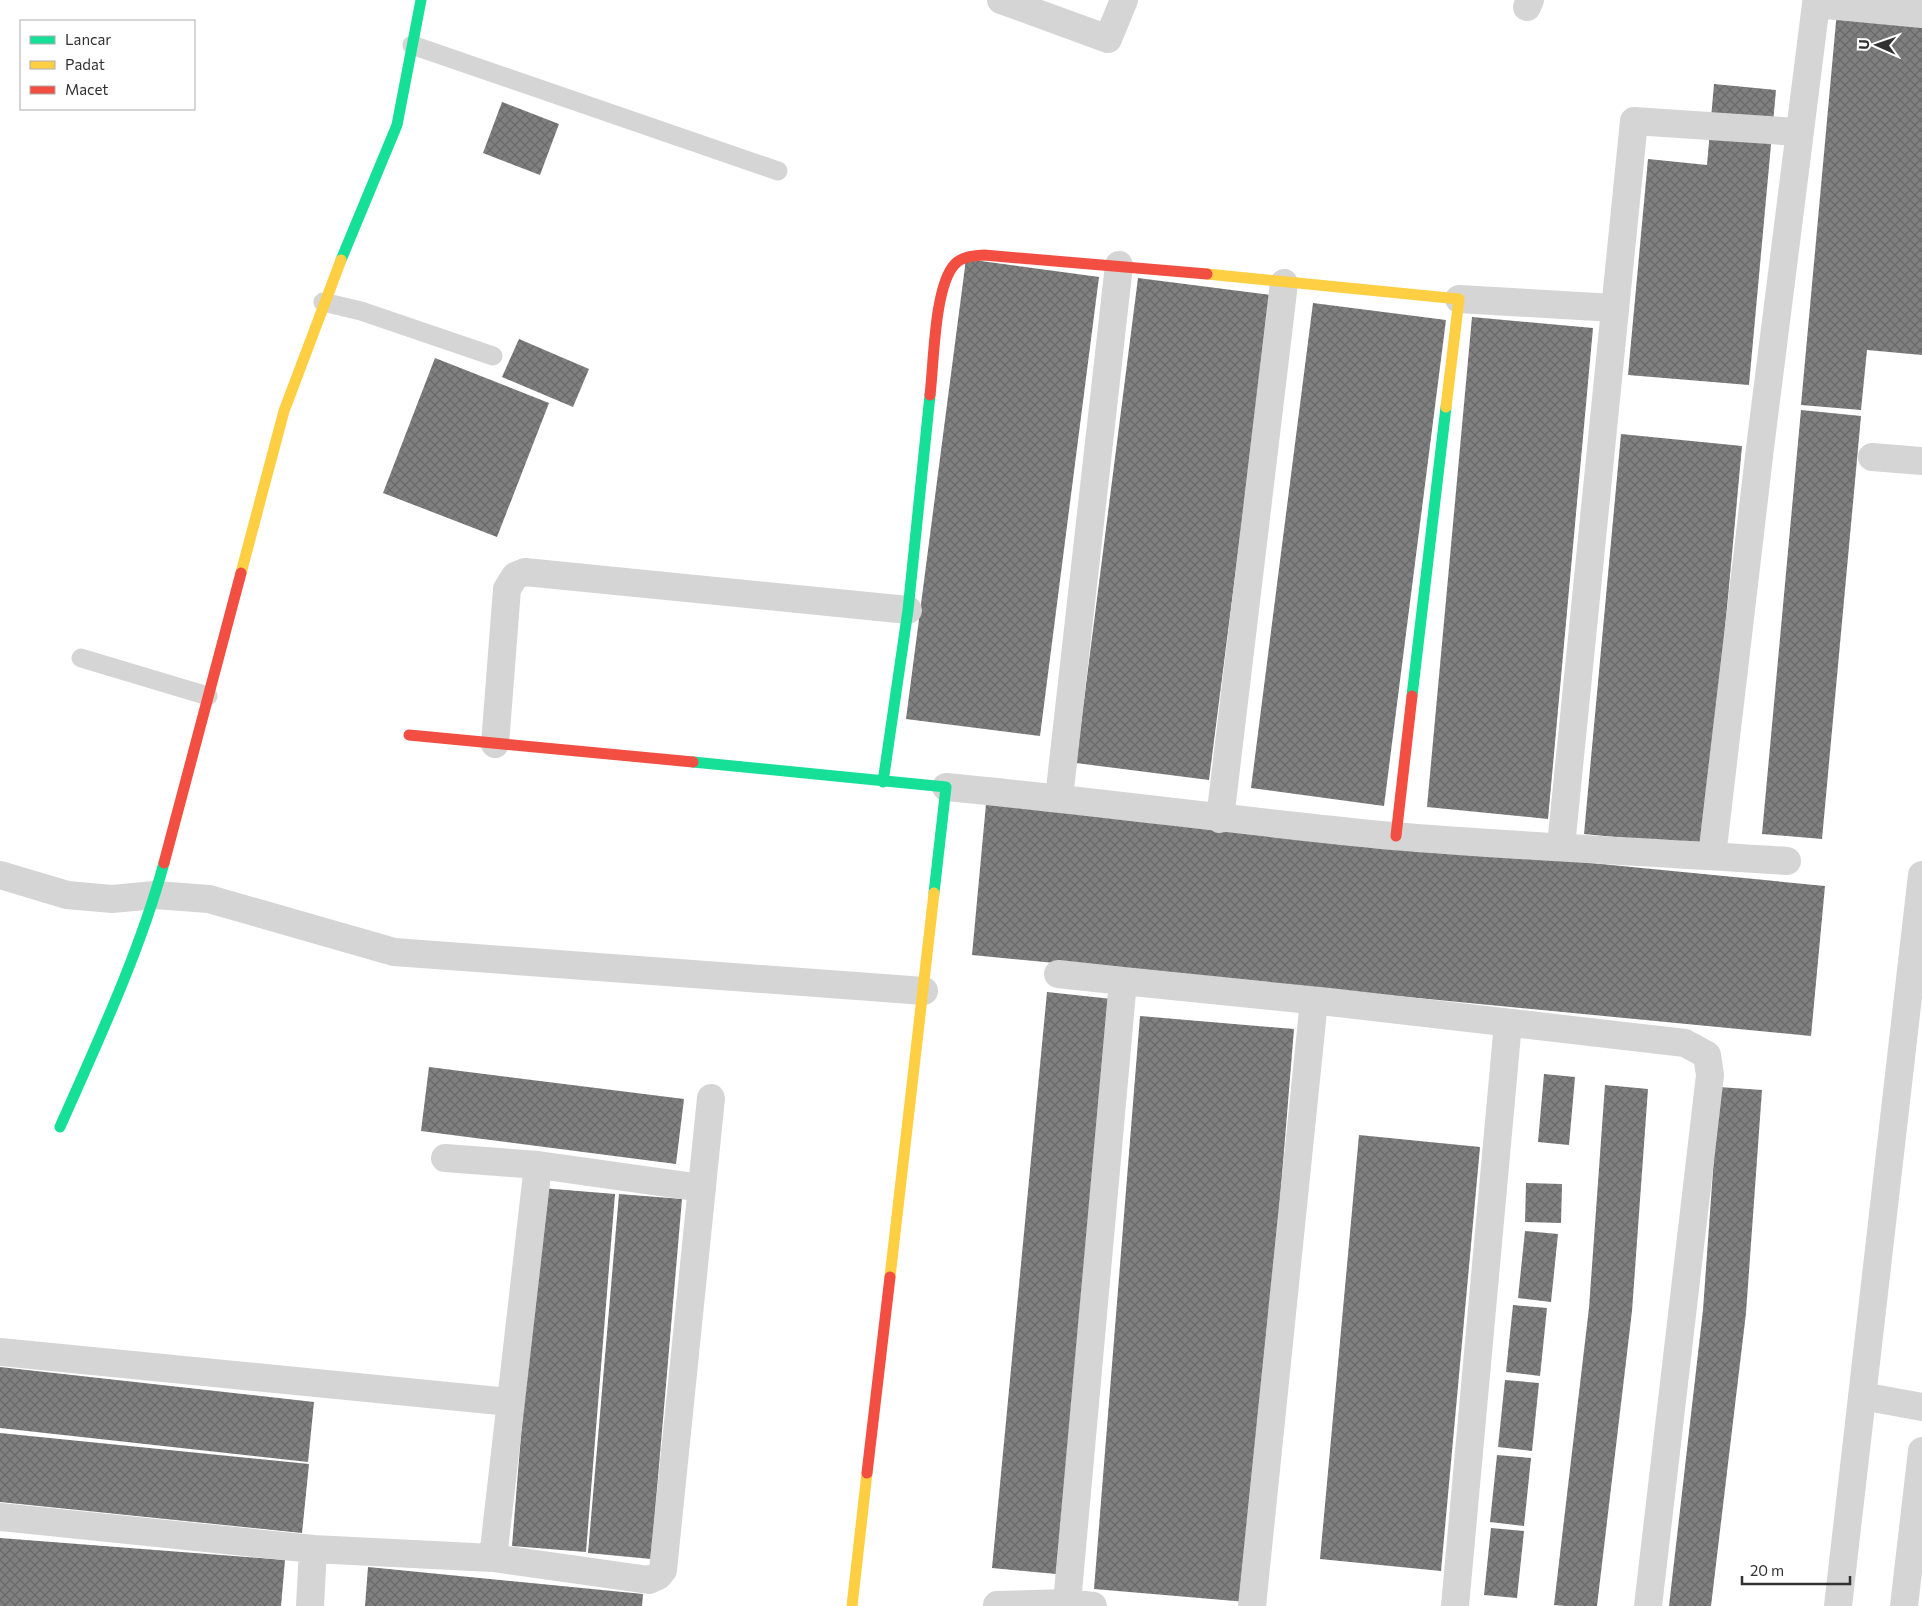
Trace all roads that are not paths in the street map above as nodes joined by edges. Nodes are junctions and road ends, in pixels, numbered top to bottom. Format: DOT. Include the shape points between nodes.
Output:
graph roads {
  1 [pos="421,0"];
  2 [pos="1000,0"];
  3 [pos="1124,0"];
  4 [pos="1922,14"];
  5 [pos="412,45"];
  6 [pos="1798,132"];
  7 [pos="778,171"];
  8 [pos="1119,265"];
  9 [pos="1284,283"];
  10 [pos="1459,299"];
  11 [pos="323,302"];
  12 [pos="1614,308"];
  13 [pos="494,356"];
  14 [pos="1872,457"];
  15 [pos="1922,461"];
  16 [pos="908,610"];
  17 [pos="81,658"];
  18 [pos="208,696"];
  19 [pos="409,734"];
  20 [pos="495,744"];
  21 [pos="883,782"];
  22 [pos="946,787"];
  23 [pos="1059,798"];
  24 [pos="1220,819"];
  25 [pos="1396,836"];
  26 [pos="1560,846"];
  27 [pos="1712,856"];
  28 [pos="1787,861"];
  29 [pos="0,875"];
  30 [pos="1922,875"];
  31 [pos="156,896"];
  32 [pos="1058,974"];
  33 [pos="1123,981"];
  34 [pos="924,991"];
  35 [pos="1314,1000"];
  36 [pos="1508,1023"];
  37 [pos="711,1098"];
  38 [pos="60,1127"];
  39 [pos="445,1158"];
  40 [pos="538,1165"];
  41 [pos="702,1188"];
  42 [pos="0,1352"];
  43 [pos="1868,1398"];
  44 [pos="510,1402"];
  45 [pos="1915,1405"];
  46 [pos="1922,1451"];
  47 [pos="0,1517"];
  48 [pos="313,1549"];
  49 [pos="493,1558"];
  50 [pos="1080,1604"];
  51 [pos="997,1605"];
  52 [pos="310,1606"];
  53 [pos="852,1606"];
  54 [pos="1252,1606"];
  55 [pos="1456,1606"];
  56 [pos="1648,1606"];
  57 [pos="1838,1606"];
  58 [pos="1904,1606"];
  1 -- 5 [label="street"];
  2 -- 3 [label="street" via="1108,39"];
  4 -- 6 [label="street" via="1816,4"];
  5 -- 7 [label="lane"];
  5 -- 11 [label="street" via="397,125"];
  6 -- 12 [label="street" via="1634,121"];
  6 -- 27 [label="street"];
  8 -- 9 [label="street"];
  8 -- 16 [label="street" via="984,255 965,256 953,266 941,291"];
  8 -- 23 [label="street"];
  9 -- 10 [label="street"];
  9 -- 24 [label="street"];
  10 -- 12 [label="street"];
  10 -- 25 [label="street"];
  11 -- 13 [label="lane" via="360,311"];
  11 -- 18 [label="street" via="284,411"];
  12 -- 26 [label="street"];
  14 -- 15 [label="street"];
  16 -- 20 [label="street" via="525,572 515,576 507,589"];
  16 -- 21 [label="street"];
  17 -- 18 [label="lane"];
  18 -- 31 [label="street"];
  19 -- 20 [label="street"];
  20 -- 21 [label="street"];
  21 -- 22 [label="street"];
  22 -- 23 [label="street"];
  22 -- 34 [label="street"];
  23 -- 24 [label="street"];
  24 -- 25 [label="street"];
  25 -- 26 [label="street"];
  26 -- 27 [label="street"];
  27 -- 28 [label="street"];
  29 -- 31 [label="street" via="67,895 112,899"];
  30 -- 43 [label="street"];
  31 -- 34 [label="street" via="208,898 394,952"];
  31 -- 38 [label="street" via="106,1024"];
  32 -- 33 [label="street"];
  33 -- 35 [label="street"];
  33 -- 50 [label="street"];
  34 -- 53 [label="street"];
  35 -- 36 [label="street"];
  35 -- 54 [label="street"];
  36 -- 55 [label="street"];
  36 -- 56 [label="street" via="1685,1043 1707,1055 1710,1075"];
  37 -- 41 [label="street"];
  39 -- 40 [label="street"];
  40 -- 41 [label="street"];
  40 -- 44 [label="street"];
  41 -- 49 [label="street" via="663,1570 649,1580"];
  42 -- 44 [label="street"];
  43 -- 45 [label="street"];
  43 -- 57 [label="street"];
  44 -- 49 [label="street"];
  46 -- 58 [label="street"];
  47 -- 48 [label="street"];
  48 -- 49 [label="street"];
  48 -- 52 [label="street"];
  50 -- 51 [label="street"];
}
